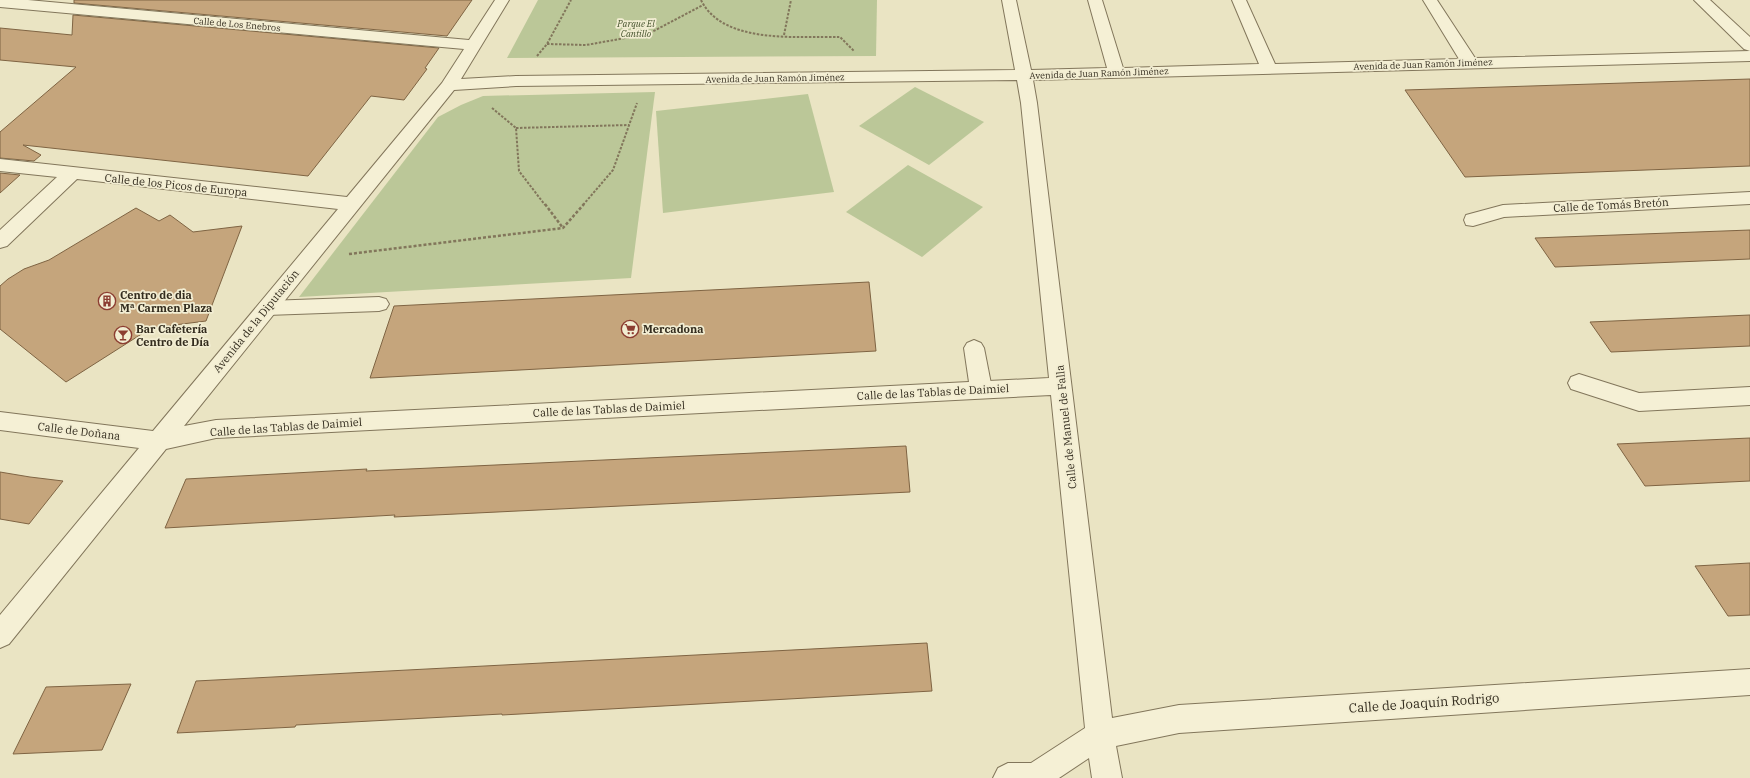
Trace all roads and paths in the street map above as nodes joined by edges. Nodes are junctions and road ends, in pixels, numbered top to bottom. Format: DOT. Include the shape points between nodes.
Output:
graph roads {
  1 [pos="502,0"];
  2 [pos="571,0"];
  3 [pos="701,0"];
  4 [pos="791,0"];
  5 [pos="1009,0"];
  6 [pos="1095,0"];
  7 [pos="1239,0"];
  8 [pos="1430,0"];
  9 [pos="1701,0"];
  10 [pos="0,1"];
  11 [pos="703,5"];
  12 [pos="784,35"];
  13 [pos="547,44"];
  14 [pos="473,45"];
  15 [pos="1750,46"];
  16 [pos="1750,56"];
  17 [pos="1470,63"];
  18 [pos="1269,68"];
  19 [pos="1116,72"];
  20 [pos="1024,75"];
  21 [pos="877,76"];
  22 [pos="645,79"];
  23 [pos="516,81"];
  24 [pos="456,85"];
  25 [pos="629,125"];
  26 [pos="516,128"];
  27 [pos="0,165"];
  28 [pos="73,173"];
  29 [pos="1750,198"];
  30 [pos="352,204"];
  31 [pos="1473,220"];
  32 [pos="563,228"];
  33 [pos="0,241"];
  34 [pos="307,259"];
  35 [pos="379,304"];
  36 [pos="267,308"];
  37 [pos="974,348"];
  38 [pos="1579,383"];
  39 [pos="1062,386"];
  40 [pos="981,389"];
  41 [pos="1750,396"];
  42 [pos="0,420"];
  43 [pos="158,441"];
  44 [pos="0,635"];
  45 [pos="1750,682"];
  46 [pos="1100,735"];
  47 [pos="1008,778"];
  48 [pos="1107,778"];
  1 -- 14 [label="street, Avenida de la Diputación"];
  2 -- 13 [label="path"];
  3 -- 11 [label="path"];
  4 -- 12 [label="path"];
  5 -- 20 [label="street, Calle de Manuel de Falla"];
  6 -- 19 [label="street"];
  7 -- 18 [label="street"];
  8 -- 17 [label="street"];
  9 -- 15 [label="street"];
  10 -- 14 [label="street, Calle de Los Enebros"];
  11 -- 12 [label="path" via="734,29"];
  11 -- 13 [label="path" via="648,34 586,45"];
  12 -- 21 [label="path" via="840,37"];
  13 -- 23 [label="path"];
  14 -- 24 [label="street, Avenida de la Diputación"];
  16 -- 17 [label="street, Avenida de Juan Ramón Jiménez"];
  17 -- 18 [label="street, Avenida de Juan Ramón Jiménez"];
  18 -- 19 [label="street, Avenida de Juan Ramón Jiménez"];
  19 -- 20 [label="street, Avenida de Juan Ramón Jiménez"];
  20 -- 21 [label="street, Avenida de Juan Ramón Jiménez"];
  20 -- 39 [label="street, Calle de Manuel de Falla"];
  21 -- 22 [label="street, Avenida de Juan Ramón Jiménez"];
  22 -- 23 [label="street, Avenida de Juan Ramón Jiménez"];
  22 -- 25 [label="path"];
  23 -- 24 [label="street, Avenida de Juan Ramón Jiménez"];
  24 -- 26 [label="path"];
  24 -- 30 [label="street, Avenida de la Diputación"];
  25 -- 26 [label="path"];
  25 -- 32 [label="path" via="613,170"];
  26 -- 32 [label="path" via="519,171"];
  27 -- 28 [label="street, Calle de los Picos de Europa"];
  28 -- 30 [label="street, Calle de los Picos de Europa"];
  28 -- 33 [label="street"];
  29 -- 31 [label="street, Calle de Tomás Bretón" via="1503,211"];
  30 -- 34 [label="street, Avenida de la Diputación"];
  32 -- 34 [label="path"];
  34 -- 36 [label="street, Avenida de la Diputación"];
  35 -- 36 [label="lane"];
  36 -- 43 [label="street, Avenida de la Diputación"];
  37 -- 40 [label="lane"];
  38 -- 41 [label="street" via="1639,402"];
  39 -- 40 [label="street, Calle de las Tablas de Daimiel"];
  39 -- 46 [label="street, Calle de Manuel de Falla"];
  40 -- 43 [label="street, Calle de las Tablas de Daimiel" via="216,429"];
  42 -- 43 [label="street, Calle de Doñana"];
  43 -- 44 [label="street, Avenida de la Diputación"];
  45 -- 46 [label="street, Calle de Joaquín Rodrigo" via="1179,719"];
  46 -- 47 [label="street" via="1035,776"];
  46 -- 48 [label="street, Calle de Manuel de Falla"];
}
